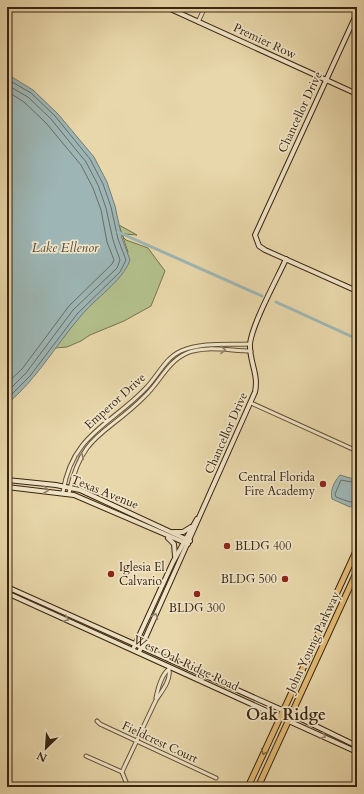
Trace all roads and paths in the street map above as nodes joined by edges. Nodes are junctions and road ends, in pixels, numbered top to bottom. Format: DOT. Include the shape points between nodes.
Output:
graph roads {
  1 [pos="166,7"];
  2 [pos="205,7"];
  3 [pos="357,13"];
  4 [pos="198,22"];
  5 [pos="326,80"];
  6 [pos="357,94"];
  7 [pos="286,259"];
  8 [pos="357,291"];
  9 [pos="250,344"];
  10 [pos="251,351"];
  11 [pos="251,403"];
  12 [pos="357,451"];
  13 [pos="7,480"];
  14 [pos="23,481"];
  15 [pos="7,486"];
  16 [pos="64,486"];
  17 [pos="23,488"];
  18 [pos="70,488"];
  19 [pos="63,492"];
  20 [pos="69,493"];
  21 [pos="87,493"];
  22 [pos="84,499"];
  23 [pos="206,502"];
  24 [pos="193,526"];
  25 [pos="169,531"];
  26 [pos="164,535"];
  27 [pos="187,542"];
  28 [pos="357,549"];
  29 [pos="173,562"];
  30 [pos="357,570"];
  31 [pos="7,587"];
  32 [pos="7,592"];
  33 [pos="37,600"];
  34 [pos="25,601"];
  35 [pos="312,646"];
  36 [pos="134,647"];
  37 [pos="140,650"];
  38 [pos="310,653"];
  39 [pos="170,668"];
  40 [pos="210,678"];
  41 [pos="283,711"];
  42 [pos="291,714"];
  43 [pos="280,717"];
  44 [pos="288,720"];
  45 [pos="97,721"];
  46 [pos="137,741"];
  47 [pos="357,746"];
  48 [pos="357,752"];
  49 [pos="86,756"];
  50 [pos="122,772"];
  51 [pos="216,778"];
  52 [pos="128,787"];
  53 [pos="248,787"];
  54 [pos="258,787"];
  1 -- 4 [label="street, Premier Row"];
  2 -- 4 [label="street"];
  3 -- 5 [label="street, Chancellor Drive"];
  4 -- 5 [label="street, Premier Row"];
  5 -- 6 [label="street, Premier Row"];
  5 -- 7 [label="street, Chancellor Drive" via="255,235 256,241 265,250"];
  7 -- 8 [label="street"];
  7 -- 9 [label="street, Chancellor Drive"];
  9 -- 10 [label="street, Chancellor Drive"];
  9 -- 16 [label="street, Emperor Drive" via="197,346 173,356 145,389 83,443"];
  10 -- 11 [label="street, Chancellor Drive" via="257,376 256,392"];
  18 -- 10 [label="street, Emperor Drive, one-way" via="79,460 90,442 144,397 173,361 188,352 198,350"];
  11 -- 12 [label="street"];
  11 -- 23 [label="street, Chancellor Drive"];
  13 -- 14 [label="street, Texas Avenue"];
  14 -- 16 [label="street, Texas Avenue"];
  14 -- 17 [label="street"];
  15 -- 17 [label="street, Texas Avenue"];
  16 -- 18 [label="street, Texas Avenue"];
  16 -- 19 [label="street, Emperor Drive"];
  17 -- 19 [label="street, Texas Avenue, one-way"];
  18 -- 20 [label="street, Emperor Drive"];
  18 -- 21 [label="street, Texas Avenue"];
  19 -- 20 [label="street, Texas Avenue"];
  20 -- 22 [label="street, Texas Avenue"];
  21 -- 22 [label="street"];
  21 -- 25 [label="street, Texas Avenue"];
  22 -- 26 [label="street, Texas Avenue"];
  23 -- 24 [label="street, Chancellor Drive"];
  23 -- 27 [label="street, Chancellor Drive"];
  24 -- 25 [label="street" via="183,532"];
  24 -- 27 [label="street, Chancellor Drive"];
  25 -- 27 [label="street, Texas Avenue"];
  26 -- 27 [label="street, Texas Avenue"];
  26 -- 29 [label="street" via="174,544 176,553"];
  27 -- 29 [label="street, Chancellor Drive"];
  37 -- 27 [label="street, Chancellor Drive, one-way"];
  28 -- 35 [label="highway, John Young Parkway"];
  29 -- 36 [label="street, Chancellor Drive"];
  30 -- 42 [label="highway, John Young Parkway"];
  31 -- 33 [label="street, West Oak Ridge Road"];
  32 -- 34 [label="street, West Oak Ridge Road"];
  33 -- 34 [label="street"];
  33 -- 36 [label="street, West Oak Ridge Road"];
  34 -- 36 [label="street, West Oak Ridge Road, one-way"];
  36 -- 37 [label="street, West Oak Ridge Road"];
  37 -- 39 [label="street, West Oak Ridge Road"];
  37 -- 40 [label="street, West Oak Ridge Road"];
  38 -- 41 [label="highway, John Young Parkway"];
  39 -- 40 [label="street" via="180,668 202,679"];
  39 -- 43 [label="street, West Oak Ridge Road"];
  39 -- 46 [label="street" via="165,672 156,700"];
  40 -- 41 [label="street, West Oak Ridge Road"];
  41 -- 42 [label="street, West Oak Ridge Road"];
  41 -- 43 [label="highway, John Young Parkway"];
  42 -- 44 [label="highway, John Young Parkway"];
  42 -- 47 [label="street, West Oak Ridge Road"];
  43 -- 44 [label="street, West Oak Ridge Road"];
  43 -- 53 [label="highway, John Young Parkway, one-way"];
  44 -- 48 [label="street, West Oak Ridge Road, one-way"];
  44 -- 54 [label="highway, John Young Parkway"];
  45 -- 46 [label="street, Fieldcrest Court"];
  46 -- 50 [label="street"];
  46 -- 51 [label="street, Fieldcrest Court"];
  49 -- 50 [label="street"];
  50 -- 52 [label="street"];
}
